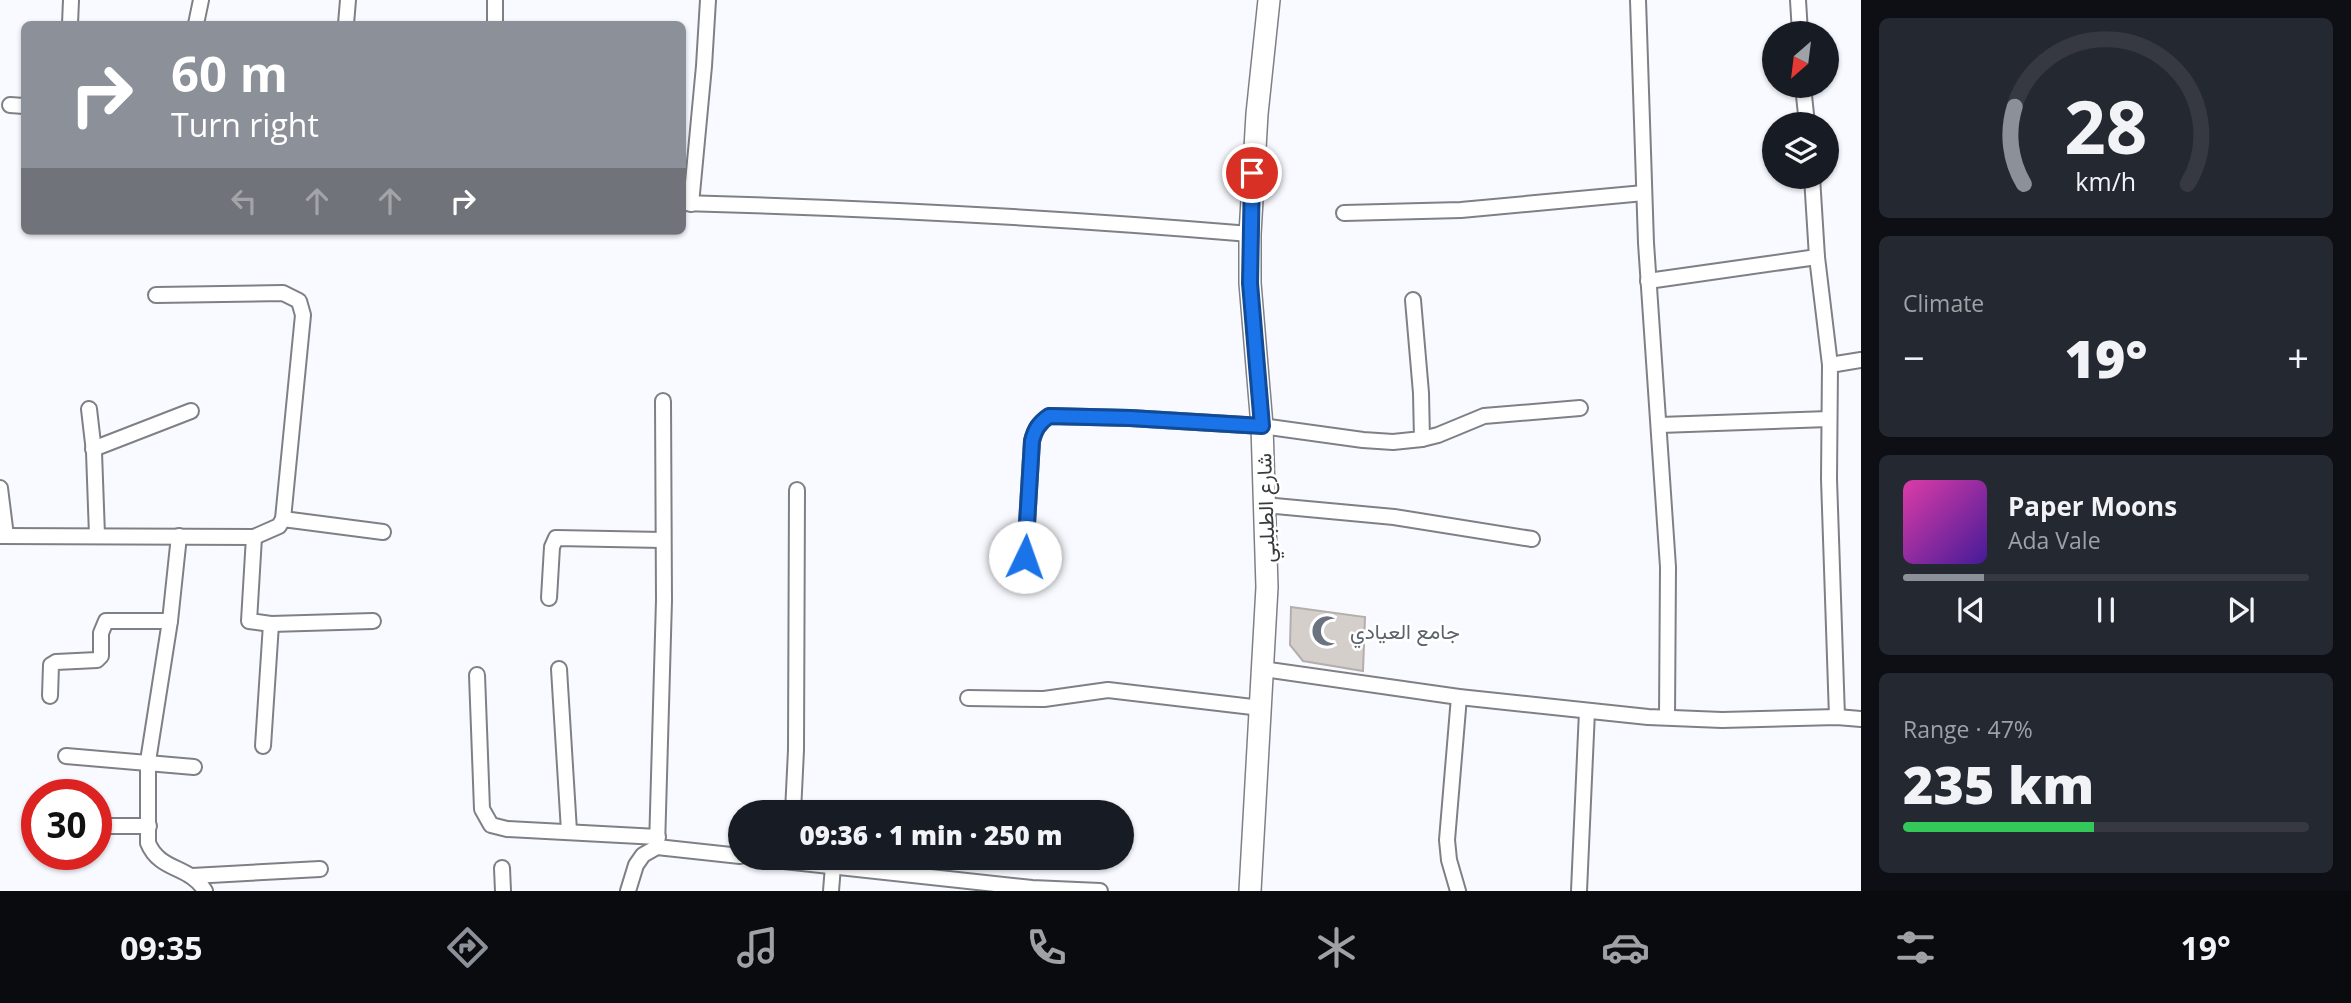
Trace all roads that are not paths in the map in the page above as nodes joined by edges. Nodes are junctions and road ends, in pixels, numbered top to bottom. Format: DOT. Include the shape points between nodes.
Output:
graph roads {
  1 [pos="71,0"];
  2 [pos="201,0"];
  3 [pos="348,0"];
  4 [pos="495,0"];
  5 [pos="708,0"];
  6 [pos="1269,0"];
  7 [pos="1638,0"];
  8 [pos="1798,0"];
  9 [pos="70,21"];
  10 [pos="197,21"];
  11 [pos="346,21"];
  12 [pos="495,21"];
  13 [pos="1799,21"];
  14 [pos="1813,189"];
  15 [pos="1644,193"];
  16 [pos="687,204"];
  17 [pos="1344,213"];
  18 [pos="1250,233"];
  19 [pos="1816,257"];
  20 [pos="1648,281"];
  21 [pos="156,295"];
  22 [pos="1413,300"];
  23 [pos="1861,360"];
  24 [pos="1830,365"];
  25 [pos="663,401"];
  26 [pos="1580,408"];
  27 [pos="89,409"];
  28 [pos="191,411"];
  29 [pos="1829,419"];
  30 [pos="1660,425"];
  31 [pos="1262,426"];
  32 [pos="1422,439"];
  33 [pos="93,449"];
  34 [pos="0,488"];
  35 [pos="797,490"];
  36 [pos="1265,505"];
  37 [pos="283,519"];
  38 [pos="383,532"];
  39 [pos="97,535"];
  40 [pos="3,536"];
  41 [pos="179,536"];
  42 [pos="254,537"];
  43 [pos="1532,539"];
  44 [pos="663,540"];
  45 [pos="1025,557"];
  46 [pos="549,598"];
  47 [pos="170,621"];
  48 [pos="373,621"];
  49 [pos="271,624"];
  50 [pos="559,669"];
  51 [pos="1263,669"];
  52 [pos="477,675"];
  53 [pos="50,696"];
  54 [pos="1459,697"];
  55 [pos="968,698"];
  56 [pos="1261,708"];
  57 [pos="1587,711"];
  58 [pos="1667,717"];
  59 [pos="1837,717"];
  60 [pos="1861,719"];
  61 [pos="263,746"];
  62 [pos="66,756"];
  63 [pos="148,761"];
  64 [pos="194,767"];
  65 [pos="794,800"];
  66 [pos="112,826"];
  67 [pos="149,826"];
  68 [pos="569,831"];
  69 [pos="658,842"];
  70 [pos="728,854"];
  71 [pos="502,868"];
  72 [pos="320,869"];
  73 [pos="833,870"];
  74 [pos="868,870"];
  75 [pos="192,876"];
  76 [pos="1032,889"];
  77 [pos="205,891"];
  78 [pos="503,891"];
  79 [pos="628,891"];
  80 [pos="831,891"];
  81 [pos="1100,891"];
  82 [pos="1250,891"];
  83 [pos="1458,891"];
  84 [pos="1579,891"];
  1 -- 9 [label="street"];
  2 -- 10 [label="street"];
  3 -- 11 [label="street"];
  4 -- 12 [label="street"];
  5 -- 16 [label="street"];
  6 -- 18 [label="street, شارع الطبلبي"];
  7 -- 15 [label="street"];
  8 -- 13 [label="street"];
  14 -- 19 [label="street"];
  15 -- 17 [label="street" via="1461,210"];
  15 -- 20 [label="street"];
  16 -- 18 [label="street"];
  18 -- 31 [label="street, شارع الطبلبي"];
  19 -- 20 [label="street"];
  19 -- 24 [label="street"];
  20 -- 30 [label="street"];
  21 -- 37 [label="street" via="283,293 299,300 303,315"];
  22 -- 32 [label="street"];
  23 -- 24 [label="street"];
  24 -- 29 [label="street"];
  25 -- 44 [label="street"];
  26 -- 32 [label="street" via="1484,416"];
  27 -- 33 [label="street"];
  28 -- 33 [label="street"];
  29 -- 30 [label="street"];
  29 -- 59 [label="street"];
  30 -- 58 [label="street" via="1668,567"];
  31 -- 32 [label="street" via="1363,440"];
  31 -- 36 [label="street, شارع الطبلبي"];
  31 -- 45 [label="street" via="1049,416 1040,422 1032,441"];
  33 -- 39 [label="street"];
  34 -- 40 [label="street"];
  35 -- 65 [label="street"];
  36 -- 43 [label="street" via="1394,517"];
  36 -- 51 [label="street, شارع الطبلبي"];
  37 -- 38 [label="street"];
  37 -- 42 [label="street" via="279,526"];
  39 -- 40 [label="street"];
  39 -- 41 [label="street"];
  41 -- 42 [label="street"];
  41 -- 47 [label="street"];
  42 -- 49 [label="street" via="247,619"];
  44 -- 46 [label="street" via="556,538"];
  44 -- 69 [label="street"];
  47 -- 53 [label="street" via="106,621 97,660 51,665"];
  47 -- 63 [label="street"];
  48 -- 49 [label="street"];
  49 -- 61 [label="street"];
  50 -- 68 [label="street"];
  51 -- 54 [label="street"];
  51 -- 56 [label="street, شارع الطبلبي"];
  52 -- 68 [label="street" via="482,809 487,820 507,829"];
  54 -- 57 [label="street"];
  54 -- 83 [label="street" via="1447,840"];
  55 -- 56 [label="street" via="1044,699 1108,690"];
  56 -- 82 [label="street, شارع الطبلبي"];
  57 -- 58 [label="street"];
  57 -- 84 [label="street"];
  58 -- 59 [label="street"];
  59 -- 60 [label="street"];
  62 -- 63 [label="street"];
  63 -- 64 [label="street"];
  63 -- 67 [label="street"];
  66 -- 67 [label="street"];
  67 -- 75 [label="street" via="153,855"];
  68 -- 69 [label="street"];
  69 -- 70 [label="street"];
  69 -- 79 [label="street" via="636,864"];
  71 -- 78 [label="street"];
  72 -- 75 [label="street"];
  73 -- 80 [label="street"];
  74 -- 76 [label="street"];
  75 -- 77 [label="street"];
  76 -- 81 [label="street"];
}
